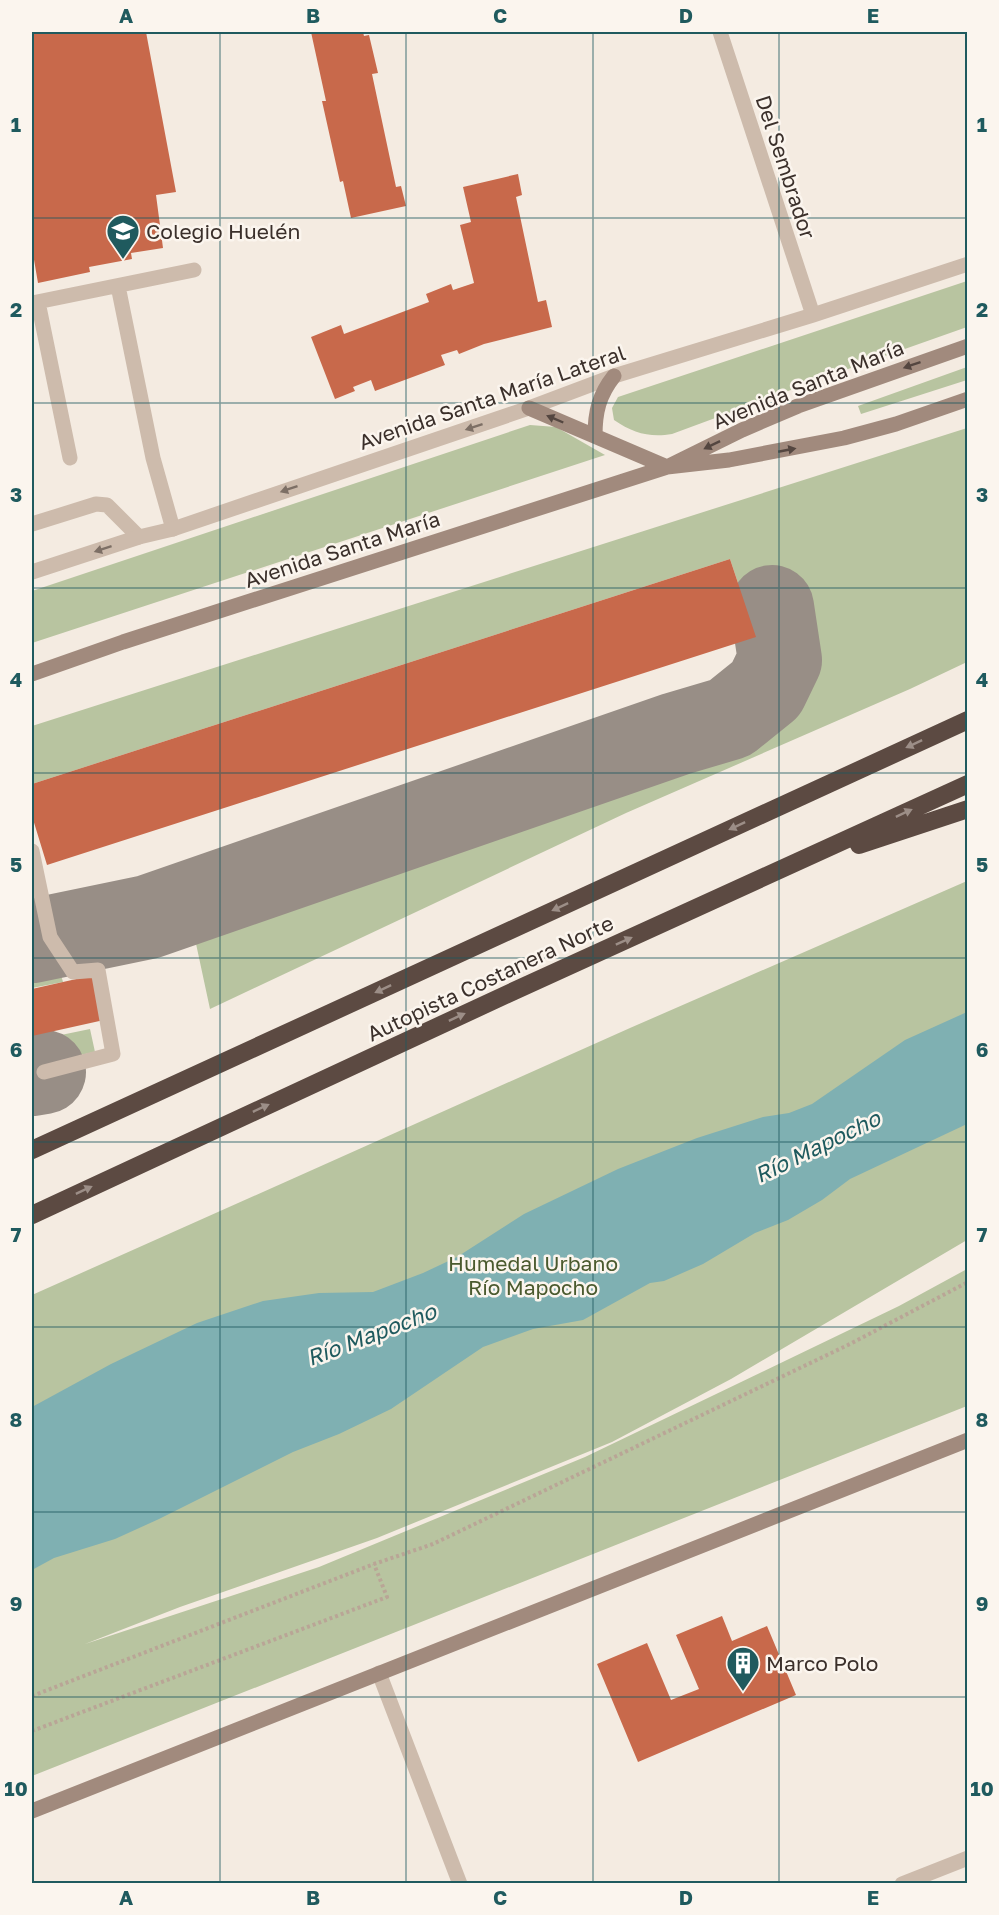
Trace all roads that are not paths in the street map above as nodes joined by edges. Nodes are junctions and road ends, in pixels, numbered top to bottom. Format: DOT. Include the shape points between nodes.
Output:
graph roads {
  1 [pos="720,32"];
  2 [pos="968,264"];
  3 [pos="194,270"];
  4 [pos="118,286"];
  5 [pos="35,303"];
  6 [pos="813,315"];
  7 [pos="968,346"];
  8 [pos="614,376"];
  9 [pos="968,399"];
  10 [pos="529,408"];
  11 [pos="595,436"];
  12 [pos="70,458"];
  13 [pos="667,466"];
  14 [pos="32,524"];
  15 [pos="174,529"];
  16 [pos="139,537"];
  17 [pos="32,572"];
  18 [pos="32,674"];
  19 [pos="968,720"];
  20 [pos="968,784"];
  21 [pos="968,809"];
  22 [pos="32,851"];
  23 [pos="774,873"];
  24 [pos="44,1072"];
  25 [pos="32,1150"];
  26 [pos="32,1215"];
  27 [pos="968,1440"];
  28 [pos="379,1673"];
  29 [pos="32,1811"];
  30 [pos="968,1858"];
  31 [pos="460,1884"];
  32 [pos="902,1884"];
  1 -- 6 [label="street, Del Sembrador"];
  2 -- 6 [label="street, Avenida Santa María Lateral"];
  3 -- 4 [label="street"];
  4 -- 5 [label="street"];
  4 -- 15 [label="street" via="153,458"];
  5 -- 12 [label="street"];
  6 -- 8 [label="street, Avenida Santa María Lateral"];
  7 -- 13 [label="main road, Avenida Santa María, one-way" via="798,406"];
  8 -- 10 [label="street, Avenida Santa María Lateral"];
  8 -- 11 [label="main road" via="598,401"];
  13 -- 9 [label="main road, Avenida Santa María, one-way" via="729,460 844,438"];
  11 -- 10 [label="main road, one-way"];
  10 -- 15 [label="street, Avenida Santa María Lateral, one-way"];
  11 -- 13 [label="main road"];
  13 -- 18 [label="main road, Avenida Santa María"];
  14 -- 16 [label="street" via="96,504 107,505"];
  15 -- 16 [label="street, Avenida Santa María Lateral"];
  16 -- 17 [label="street, Avenida Santa María Lateral, one-way"];
  19 -- 25 [label="highway, Autopista Costanera Norte, one-way"];
  23 -- 20 [label="highway, Autopista Costanera Norte, one-way"];
  21 -- 23 [label="highway"];
  22 -- 24 [label="street" via="50,937 73,972 98,970 113,1054"];
  26 -- 23 [label="highway, Autopista Costanera Norte, one-way"];
  27 -- 28 [label="main road"];
  28 -- 29 [label="main road"];
  28 -- 31 [label="street"];
  30 -- 32 [label="street"];
}
